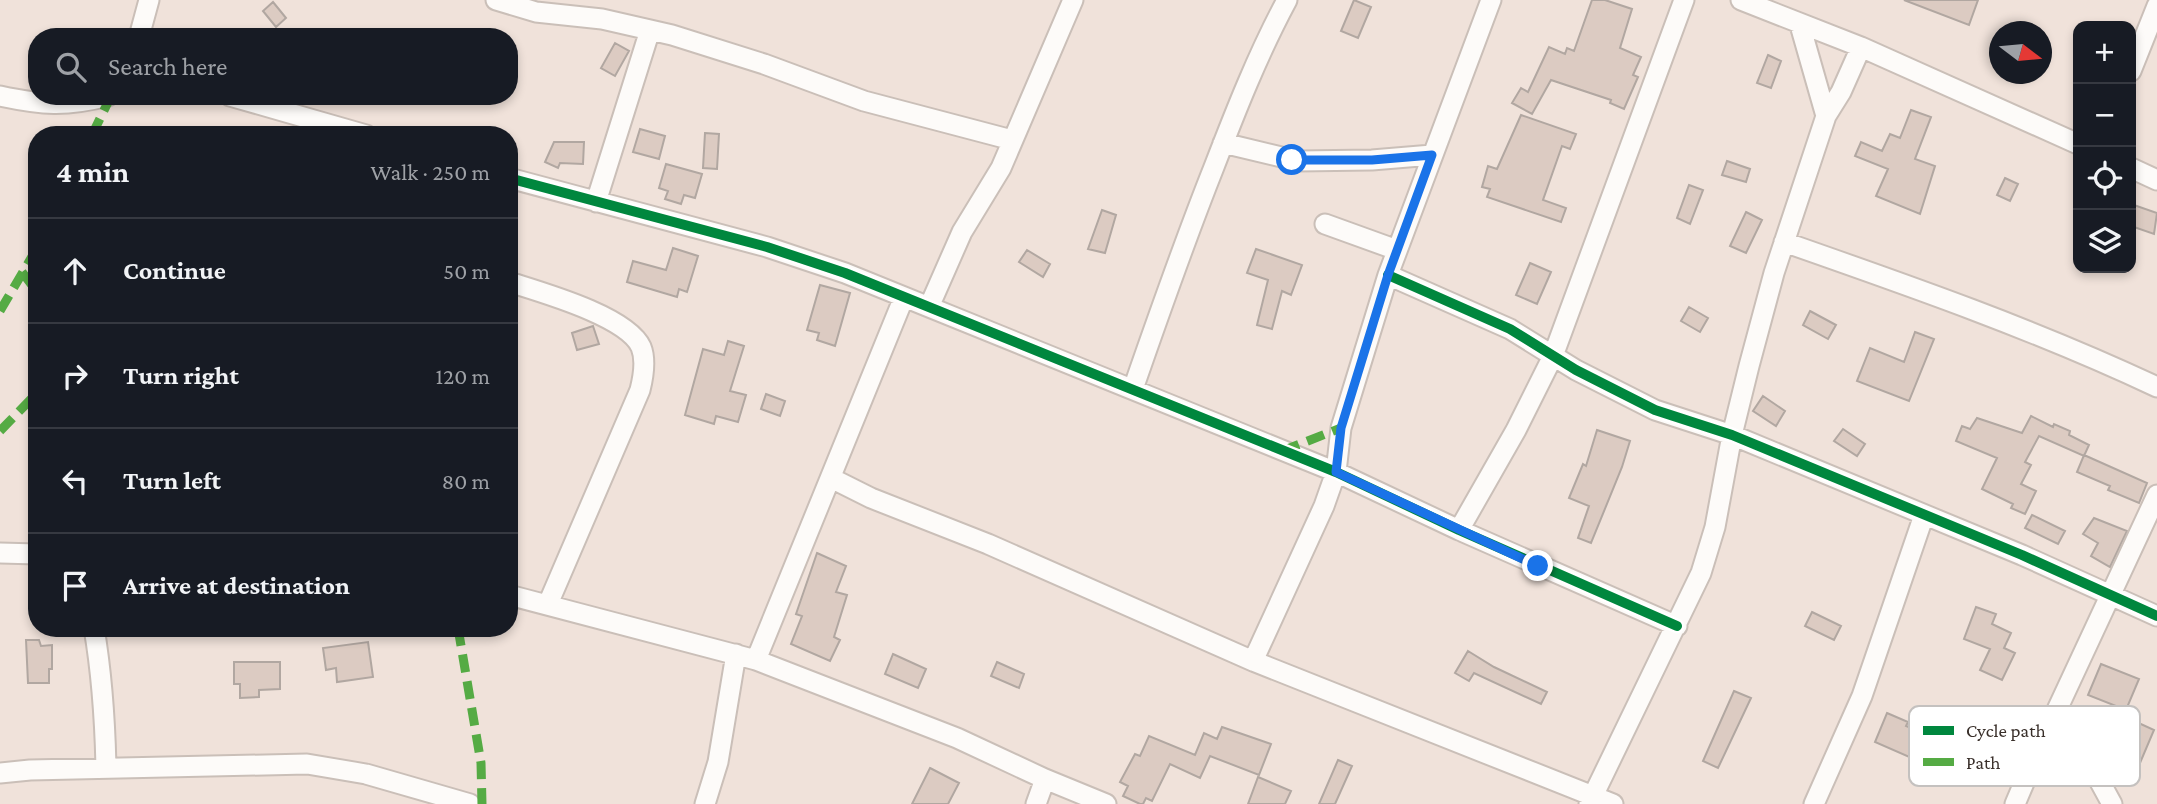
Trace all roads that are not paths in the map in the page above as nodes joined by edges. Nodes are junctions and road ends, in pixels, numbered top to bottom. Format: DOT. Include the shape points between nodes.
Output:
graph roads {
  1 [pos="149,0"];
  2 [pos="496,0"];
  3 [pos="1073,0"];
  4 [pos="1287,0"];
  5 [pos="1491,0"];
  6 [pos="1684,0"];
  7 [pos="1741,0"];
  8 [pos="2157,6"];
  9 [pos="1800,25"];
  10 [pos="141,28"];
  11 [pos="650,30"];
  12 [pos="1861,47"];
  13 [pos="2136,58"];
  14 [pos="0,96"];
  15 [pos="28,100"];
  16 [pos="254,105"];
  17 [pos="1826,116"];
  18 [pos="310,126"];
  19 [pos="1012,140"];
  20 [pos="2073,142"];
  21 [pos="1223,143"];
  22 [pos="1432,155"];
  23 [pos="2136,170"];
  24 [pos="518,180"];
  25 [pos="2157,180"];
  26 [pos="596,201"];
  27 [pos="1325,225"];
  28 [pos="1784,242"];
  29 [pos="1397,250"];
  30 [pos="1388,275"];
  31 [pos="518,285"];
  32 [pos="904,297"];
  33 [pos="929,307"];
  34 [pos="1553,356"];
  35 [pos="2157,387"];
  36 [pos="1133,388"];
  37 [pos="1732,435"];
  38 [pos="1336,472"];
  39 [pos="831,478"];
  40 [pos="2157,495"];
  41 [pos="1924,515"];
  42 [pos="1460,530"];
  43 [pos="0,553"];
  44 [pos="28,554"];
  45 [pos="2110,594"];
  46 [pos="518,597"];
  47 [pos="548,604"];
  48 [pos="2157,616"];
  49 [pos="1677,625"];
  50 [pos="95,637"];
  51 [pos="737,654"];
  52 [pos="756,660"];
  53 [pos="1253,661"];
  54 [pos="2059,706"];
  55 [pos="106,768"];
  56 [pos="0,773"];
  57 [pos="1045,779"];
  58 [pos="2023,786"];
  59 [pos="2102,786"];
  60 [pos="434,799"];
  61 [pos="1591,800"];
  62 [pos="470,804"];
  63 [pos="705,804"];
  64 [pos="1036,804"];
  65 [pos="1106,804"];
  66 [pos="1613,804"];
  67 [pos="1814,804"];
  68 [pos="2015,804"];
  69 [pos="2112,804"];
  1 -- 10 [label="street"];
  2 -- 11 [label="street" via="536,12"];
  3 -- 19 [label="street"];
  4 -- 21 [label="street" via="1263,45"];
  5 -- 22 [label="street"];
  6 -- 34 [label="street"];
  7 -- 9 [label="street"];
  8 -- 13 [label="street"];
  9 -- 12 [label="street"];
  9 -- 17 [label="street"];
  11 -- 19 [label="street" via="764,64 864,101"];
  11 -- 26 [label="street"];
  12 -- 17 [label="street"];
  12 -- 20 [label="street"];
  14 -- 15 [label="street"];
  16 -- 18 [label="street"];
  17 -- 28 [label="street"];
  19 -- 33 [label="street" via="962,232"];
  21 -- 22 [label="street" via="1298,161"];
  21 -- 36 [label="street"];
  22 -- 29 [label="street"];
  23 -- 25 [label="street"];
  24 -- 26 [label="street"];
  26 -- 32 [label="street" via="808,260"];
  27 -- 29 [label="street"];
  28 -- 35 [label="street" via="1972,308"];
  28 -- 37 [label="street"];
  29 -- 30 [label="street"];
  30 -- 34 [label="street" via="1510,329"];
  30 -- 38 [label="street" via="1341,428"];
  31 -- 47 [label="street" via="572,301 602,316 635,338 642,349 640,390"];
  32 -- 33 [label="street"];
  32 -- 39 [label="street"];
  33 -- 36 [label="street"];
  34 -- 37 [label="street" via="1655,410"];
  34 -- 42 [label="street"];
  36 -- 38 [label="street"];
  37 -- 41 [label="street"];
  37 -- 49 [label="street" via="1715,527 1701,573"];
  38 -- 42 [label="street"];
  38 -- 53 [label="street"];
  39 -- 52 [label="street"];
  39 -- 53 [label="street"];
  40 -- 45 [label="street"];
  41 -- 45 [label="street"];
  41 -- 67 [label="street" via="1862,696"];
  42 -- 49 [label="street"];
  43 -- 44 [label="street"];
  45 -- 48 [label="street"];
  45 -- 54 [label="street"];
  46 -- 47 [label="street"];
  47 -- 51 [label="street"];
  49 -- 61 [label="street"];
  50 -- 55 [label="street"];
  51 -- 52 [label="street"];
  51 -- 63 [label="street" via="718,762"];
  52 -- 57 [label="street" via="957,738"];
  53 -- 61 [label="street"];
  55 -- 56 [label="street"];
  55 -- 60 [label="street" via="307,764 366,774"];
  57 -- 64 [label="street"];
  57 -- 65 [label="street"];
  58 -- 68 [label="street"];
  59 -- 69 [label="street"];
  60 -- 62 [label="street"];
  61 -- 66 [label="street"];
}
